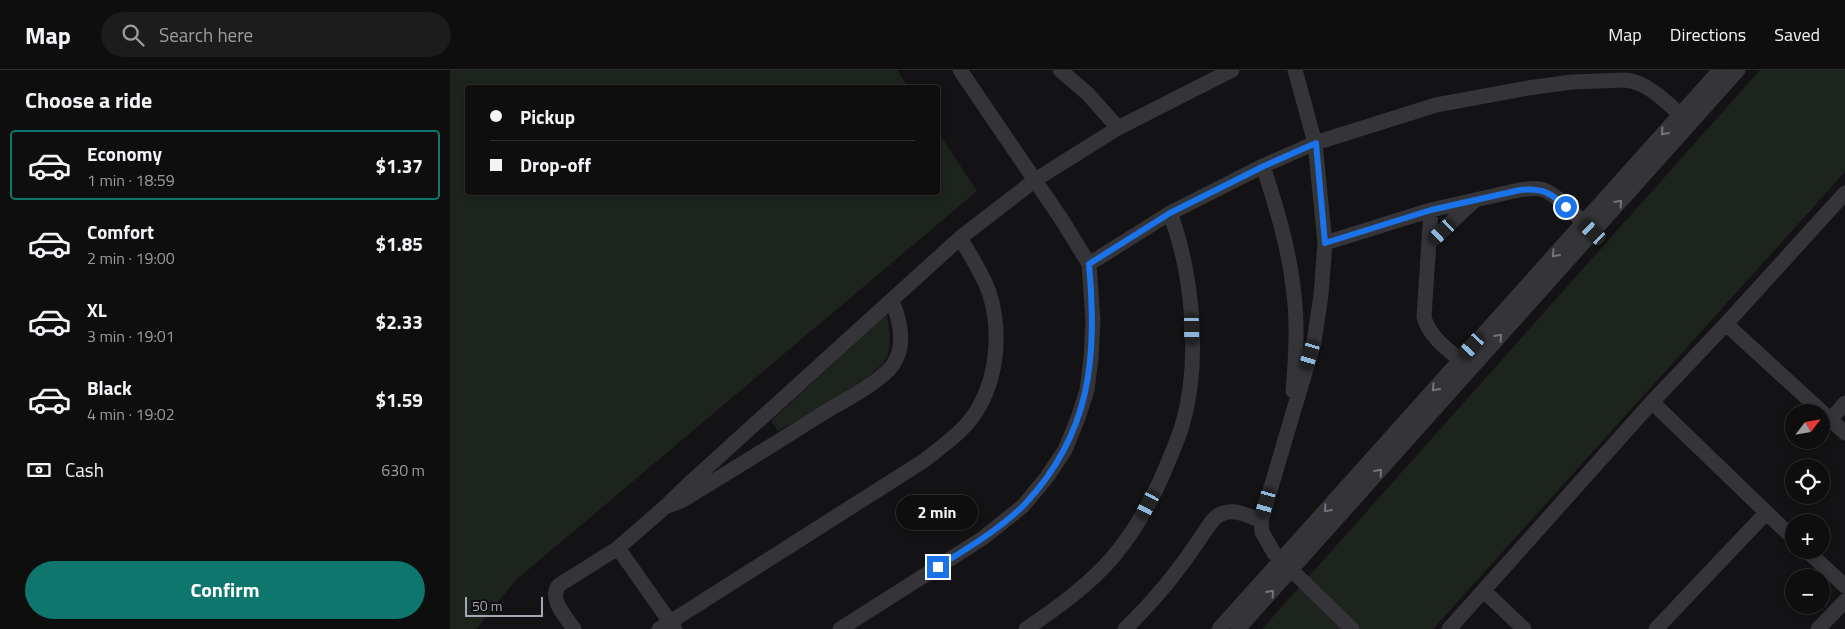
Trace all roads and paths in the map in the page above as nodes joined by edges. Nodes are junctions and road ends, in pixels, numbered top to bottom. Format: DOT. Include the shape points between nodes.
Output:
graph roads {
  1 [pos="960,70"];
  2 [pos="1060,70"];
  3 [pos="1232,70"];
  4 [pos="1295,70"];
  5 [pos="1720,70"];
  6 [pos="1738,70"];
  7 [pos="1208,74"];
  8 [pos="1685,119"];
  9 [pos="1118,128"];
  10 [pos="1316,143"];
  11 [pos="1264,166"];
  12 [pos="1035,180"];
  13 [pos="1845,193"];
  14 [pos="1476,200"];
  15 [pos="1431,210"];
  16 [pos="1170,213"];
  17 [pos="1588,227"];
  18 [pos="960,238"];
  19 [pos="1430,242"];
  20 [pos="1325,243"];
  21 [pos="1089,264"];
  22 [pos="892,301"];
  23 [pos="1726,324"];
  24 [pos="1466,364"];
  25 [pos="1652,402"];
  26 [pos="1845,403"];
  27 [pos="1291,416"];
  28 [pos="1831,419"];
  29 [pos="1845,433"];
  30 [pos="665,507"];
  31 [pos="1766,513"];
  32 [pos="1261,520"];
  33 [pos="1785,531"];
  34 [pos="618,548"];
  35 [pos="1816,559"];
  36 [pos="1286,565"];
  37 [pos="1845,586"];
  38 [pos="1484,591"];
  39 [pos="1845,601"];
  40 [pos="669,627"];
  41 [pos="574,629"];
  42 [pos="840,629"];
  43 [pos="1026,629"];
  44 [pos="1125,629"];
  45 [pos="1219,629"];
  46 [pos="1238,629"];
  47 [pos="1352,629"];
  48 [pos="1449,629"];
  49 [pos="1524,629"];
  50 [pos="1656,629"];
  51 [pos="1818,629"];
  1 -- 12 [label="street"];
  2 -- 9 [label="street" via="1093,99"];
  3 -- 7 [label="street"];
  4 -- 10 [label="street"];
  5 -- 8 [label="street"];
  6 -- 8 [label="street"];
  7 -- 9 [label="street"];
  8 -- 10 [label="street" via="1644,85 1634,81 1607,80 1528,88 1436,105"];
  8 -- 17 [label="street"];
  9 -- 12 [label="street"];
  10 -- 11 [label="street"];
  10 -- 20 [label="street"];
  11 -- 16 [label="street"];
  11 -- 27 [label="street" via="1283,231 1293,288 1296,331"];
  12 -- 18 [label="street"];
  12 -- 21 [label="street"];
  13 -- 23 [label="street"];
  14 -- 15 [label="street"];
  14 -- 17 [label="street" via="1532,188 1544,190"];
  14 -- 19 [label="street"];
  15 -- 19 [label="street"];
  15 -- 20 [label="street"];
  16 -- 21 [label="street"];
  16 -- 43 [label="street" via="1190,291 1191,373 1182,425 1157,488 1126,540 1075,593"];
  17 -- 24 [label="street"];
  18 -- 22 [label="street"];
  18 -- 40 [label="street" via="980,272 995,315 994,364 979,407 956,435 926,460"];
  19 -- 24 [label="street" via="1424,317 1426,328"];
  20 -- 27 [label="street" via="1314,342"];
  21 -- 42 [label="street" via="1093,321 1087,390 1065,450 1047,477 1023,506 983,538"];
  22 -- 30 [label="street"];
  22 -- 30 [label="street" via="899,317 901,336 894,363 883,374 681,501"];
  23 -- 25 [label="street"];
  23 -- 28 [label="street"];
  24 -- 36 [label="street"];
  25 -- 31 [label="street"];
  25 -- 38 [label="street"];
  26 -- 28 [label="street"];
  27 -- 32 [label="street"];
  28 -- 29 [label="street"];
  30 -- 34 [label="street"];
  31 -- 33 [label="street"];
  31 -- 50 [label="street"];
  32 -- 36 [label="street" via="1268,544"];
  32 -- 44 [label="street" via="1232,511 1222,513 1147,608"];
  34 -- 40 [label="street"];
  34 -- 41 [label="street" via="555,590 554,598"];
  35 -- 37 [label="street"];
  36 -- 45 [label="street"];
  46 -- 36 [label="street, one-way"];
  36 -- 47 [label="street"];
  38 -- 48 [label="street"];
  38 -- 49 [label="street"];
  39 -- 51 [label="street"];
}
